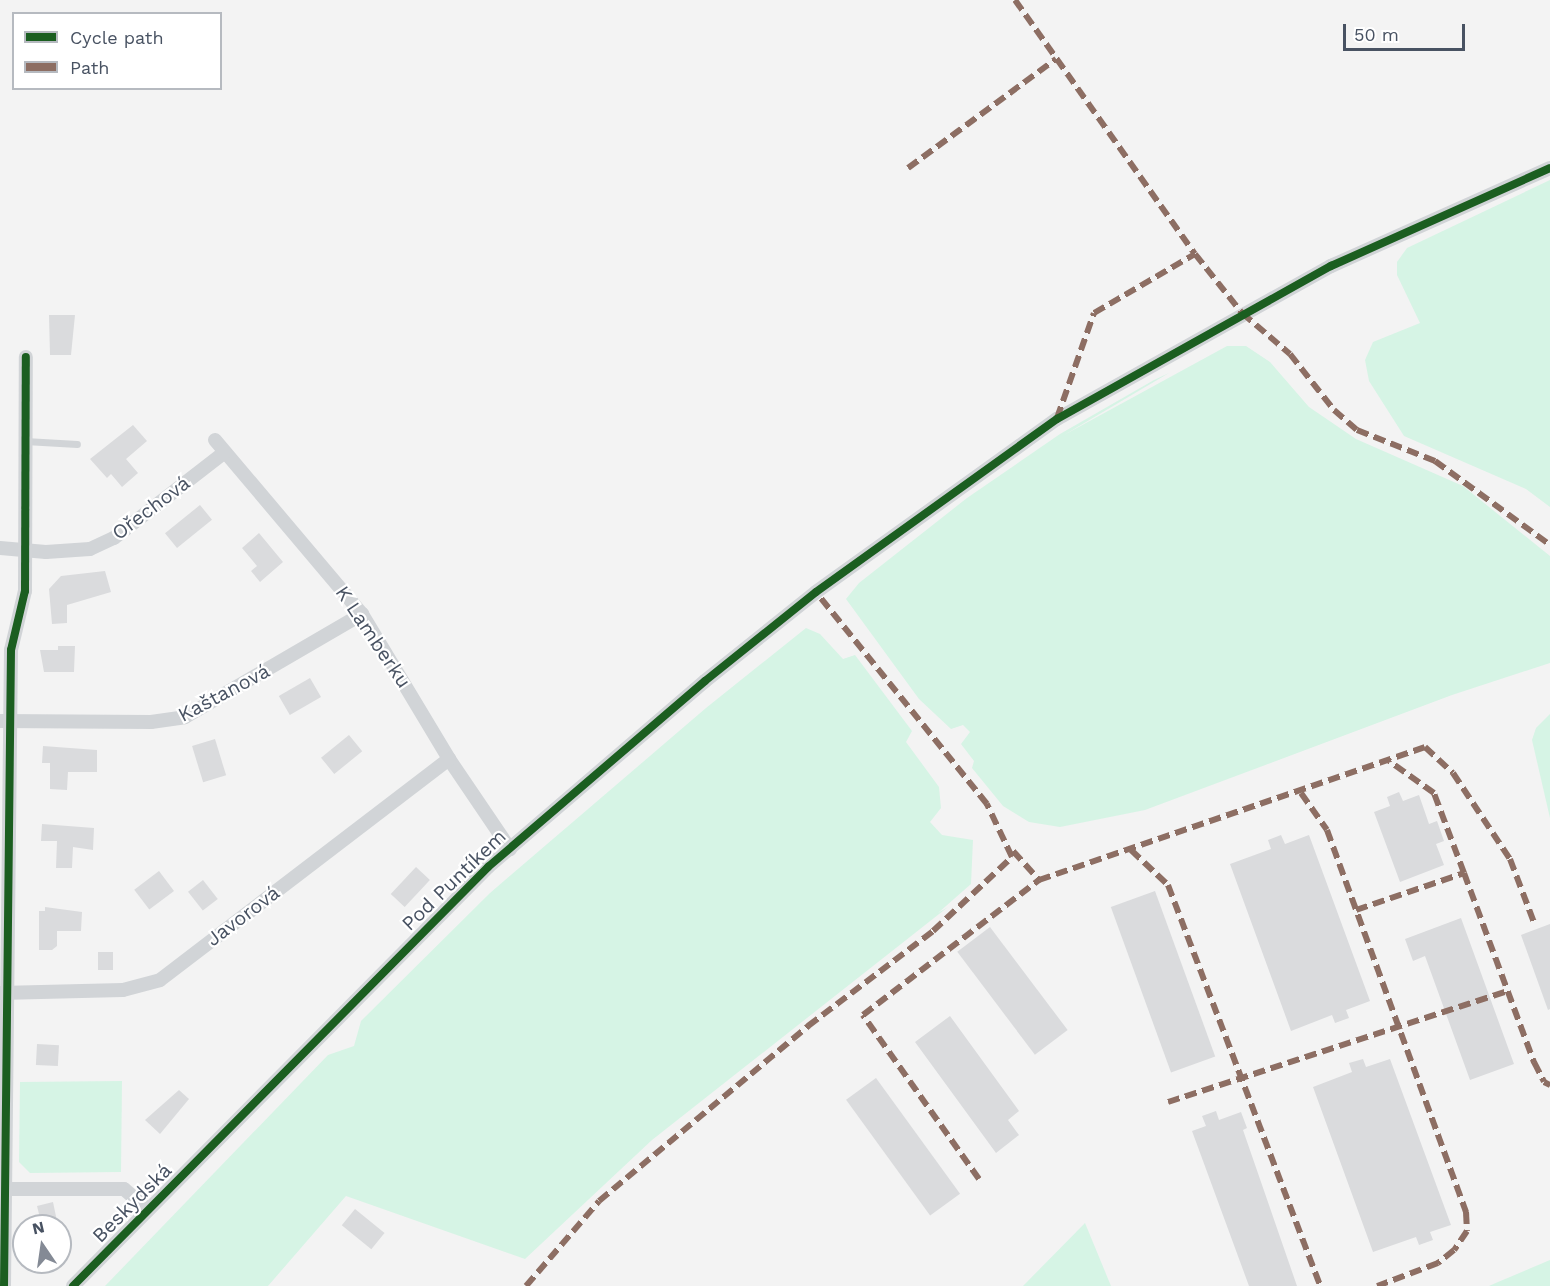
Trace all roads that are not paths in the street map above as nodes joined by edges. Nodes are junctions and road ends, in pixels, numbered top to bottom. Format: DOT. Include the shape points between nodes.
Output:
graph roads {
  1 [pos="1550,168"];
  2 [pos="26,357"];
  3 [pos="215,440"];
  4 [pos="26,441"];
  5 [pos="77,444"];
  6 [pos="225,452"];
  7 [pos="0,548"];
  8 [pos="25,548"];
  9 [pos="362,614"];
  10 [pos="6,721"];
  11 [pos="448,759"];
  12 [pos="510,849"];
  13 [pos="5,886"];
  14 [pos="4,993"];
  15 [pos="3,1102"];
  16 [pos="190,1169"];
  17 [pos="5,1189"];
  18 [pos="147,1209"];
  19 [pos="4,1286"];
  20 [pos="73,1286"];
  1 -- 12 [label="street, Pod Puntíkem" via="1331,266 1057,419 816,592 705,681"];
  2 -- 4 [label="street"];
  3 -- 6 [label="street, K Lamberku"];
  4 -- 5 [label="lane"];
  4 -- 8 [label="street"];
  6 -- 8 [label="street, Ořechová" via="114,538 90,549 46,552"];
  6 -- 9 [label="street, K Lamberku"];
  7 -- 8 [label="street, Ořechová"];
  8 -- 10 [label="street" via="25,591 11,650"];
  9 -- 10 [label="street, Kaštanová" via="185,717 151,722"];
  9 -- 11 [label="street, K Lamberku"];
  10 -- 13 [label="street"];
  11 -- 12 [label="street, K Lamberku"];
  11 -- 14 [label="street, Javorová" via="160,980 123,990"];
  12 -- 16 [label="street, Pod Puntíkem" via="338,1016"];
  13 -- 14 [label="street"];
  14 -- 15 [label="street"];
  15 -- 17 [label="street"];
  16 -- 18 [label="street, Beskydská"];
  17 -- 18 [label="street" via="124,1189"];
  17 -- 19 [label="street"];
  18 -- 20 [label="street, Beskydská"];
}
